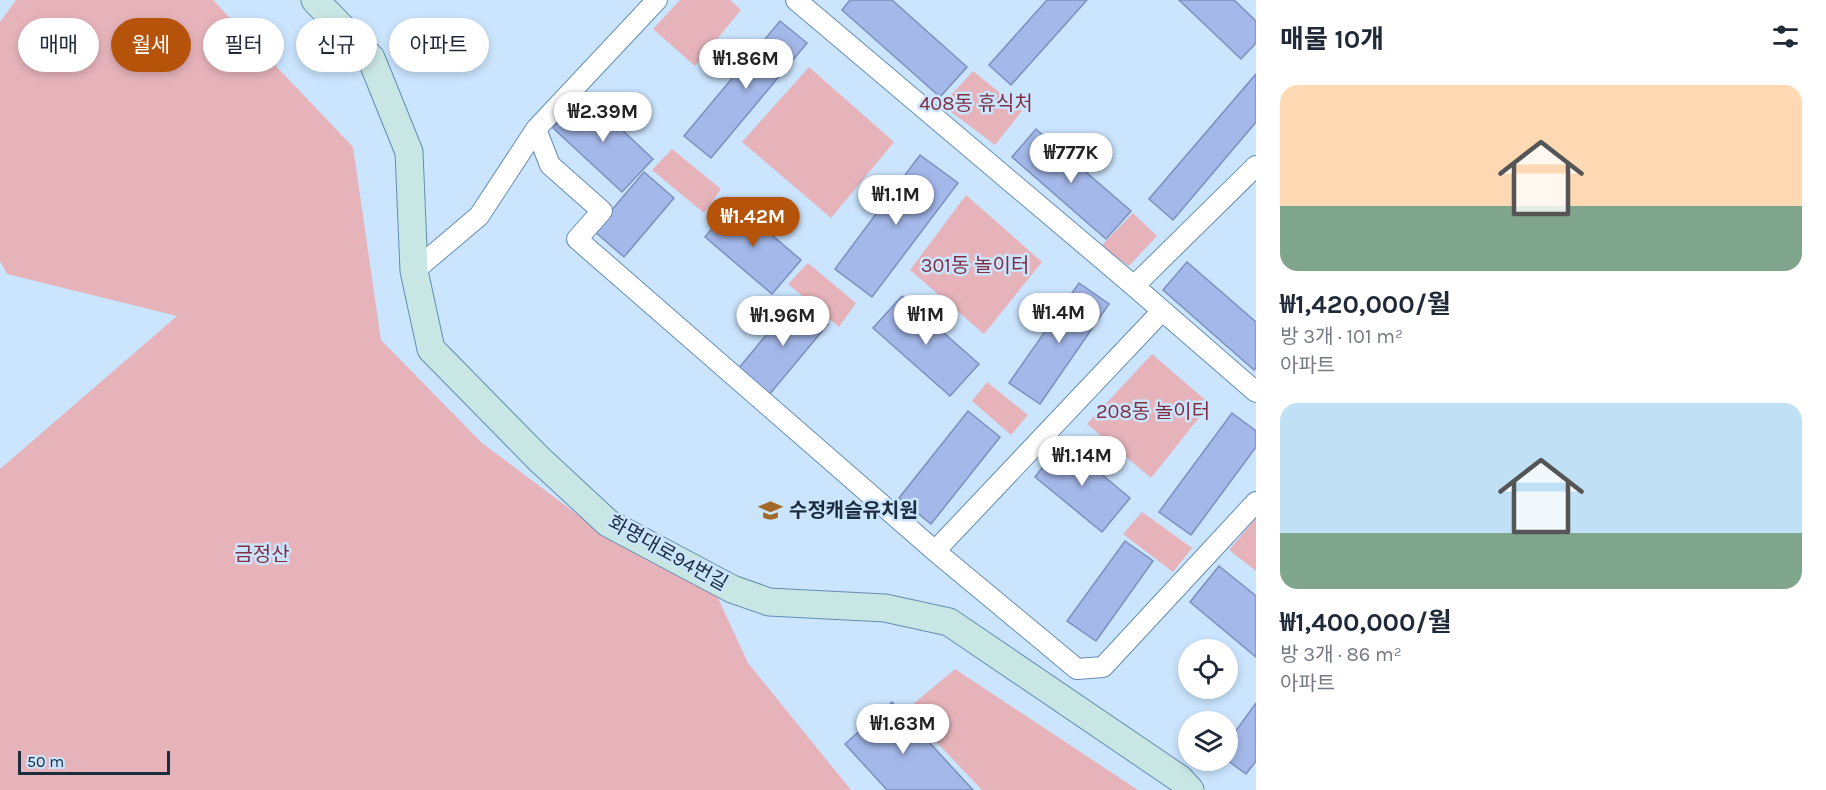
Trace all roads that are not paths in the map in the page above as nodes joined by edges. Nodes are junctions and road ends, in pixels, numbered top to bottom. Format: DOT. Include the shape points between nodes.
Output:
graph roads {
  1 [pos="315,0"];
  2 [pos="657,0"];
  3 [pos="796,0"];
  4 [pos="820,7"];
  5 [pos="536,129"];
  6 [pos="1256,166"];
  7 [pos="414,271"];
  8 [pos="1134,286"];
  9 [pos="1162,311"];
  10 [pos="1256,392"];
  11 [pos="1256,502"];
  12 [pos="935,551"];
  13 [pos="1190,790"];
  1 -- 7 [label="street, 화명대로94번길" via="371,58 409,152"];
  2 -- 5 [label="street"];
  3 -- 4 [label="street"];
  4 -- 8 [label="street"];
  5 -- 7 [label="street" via="479,216"];
  5 -- 12 [label="street" via="550,165 602,212 577,239"];
  6 -- 8 [label="street"];
  7 -- 13 [label="street, 화명대로94번길" via="431,348 539,459 608,523 732,589 769,602 885,608 949,622 1180,779"];
  8 -- 9 [label="street"];
  9 -- 10 [label="street"];
  9 -- 12 [label="street"];
  11 -- 12 [label="street" via="1103,667 1077,669"];
}
